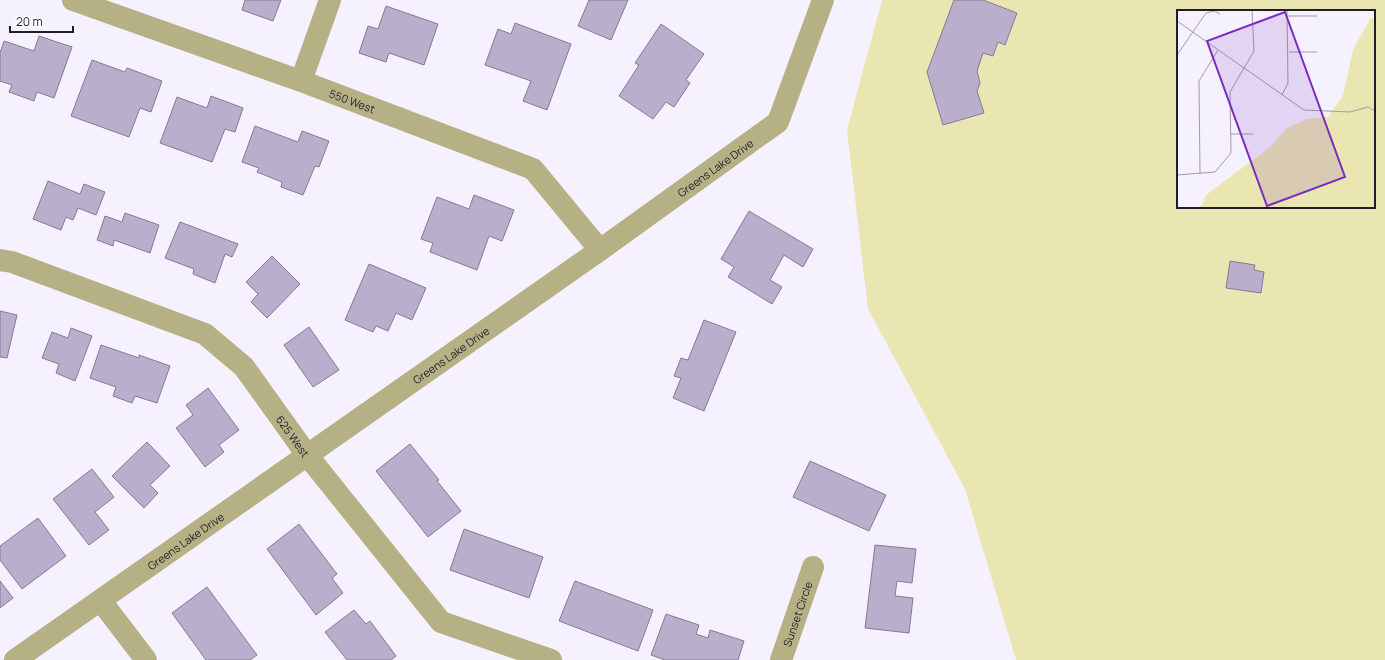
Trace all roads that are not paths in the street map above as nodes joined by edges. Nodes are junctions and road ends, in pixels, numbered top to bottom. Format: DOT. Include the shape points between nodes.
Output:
graph roads {
  1 [pos="73,0"];
  2 [pos="330,0"];
  3 [pos="823,0"];
  4 [pos="301,80"];
  5 [pos="600,250"];
  6 [pos="0,260"];
  7 [pos="307,455"];
  8 [pos="813,567"];
  9 [pos="101,601"];
  10 [pos="15,660"];
  11 [pos="146,660"];
  12 [pos="551,660"];
  13 [pos="781,660"];
  1 -- 4 [label="street, 550 West"];
  2 -- 4 [label="street"];
  3 -- 5 [label="street, Greens Lake Drive" via="778,122"];
  4 -- 5 [label="street, 550 West" via="533,169"];
  5 -- 7 [label="street, Greens Lake Drive"];
  6 -- 7 [label="street, 625 West" via="205,334 244,367"];
  7 -- 9 [label="street, Greens Lake Drive"];
  7 -- 12 [label="street, 625 West" via="441,622"];
  8 -- 13 [label="street, Sunset Circle"];
  9 -- 10 [label="street, Greens Lake Drive"];
  9 -- 11 [label="street"];
}
